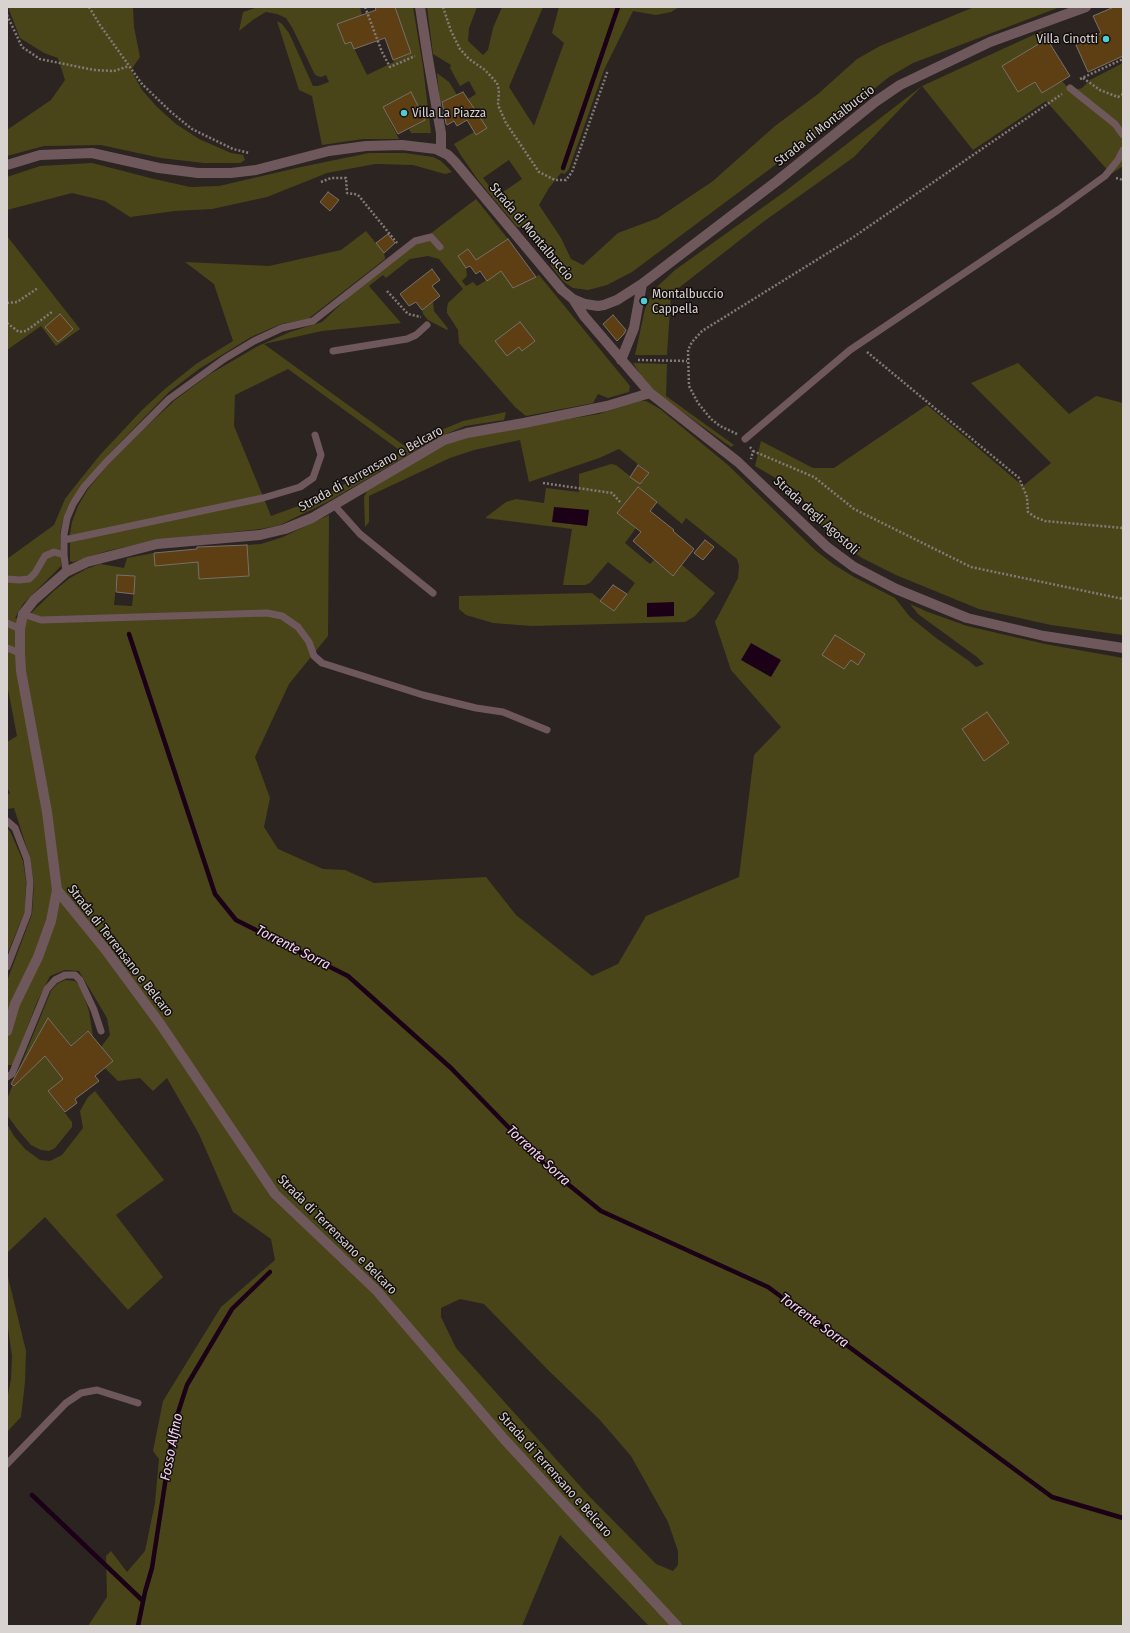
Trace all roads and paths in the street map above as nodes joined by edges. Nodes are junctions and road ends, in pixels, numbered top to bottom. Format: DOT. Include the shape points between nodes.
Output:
graph roads {
  1 [pos="89,7"];
  2 [pos="365,7"];
  3 [pos="420,7"];
  4 [pos="443,7"];
  5 [pos="1086,7"];
  6 [pos="7,15"];
  7 [pos="1123,59"];
  8 [pos="129,66"];
  9 [pos="430,69"];
  10 [pos="608,70"];
  11 [pos="1070,88"];
  12 [pos="1123,94"];
  13 [pos="1123,135"];
  14 [pos="1123,150"];
  15 [pos="442,151"];
  16 [pos="249,153"];
  17 [pos="7,165"];
  18 [pos="321,182"];
  19 [pos="440,247"];
  20 [pos="403,250"];
  21 [pos="642,284"];
  22 [pos="38,288"];
  23 [pos="387,291"];
  24 [pos="573,299"];
  25 [pos="7,303"];
  26 [pos="52,312"];
  27 [pos="421,318"];
  28 [pos="7,323"];
  29 [pos="427,325"];
  30 [pos="858,345"];
  31 [pos="332,351"];
  32 [pos="621,360"];
  33 [pos="633,360"];
  34 [pos="687,361"];
  35 [pos="650,393"];
  36 [pos="315,435"];
  37 [pos="745,439"];
  38 [pos="753,451"];
  39 [pos="746,470"];
  40 [pos="543,483"];
  41 [pos="620,502"];
  42 [pos="334,505"];
  43 [pos="1123,528"];
  44 [pos="64,540"];
  45 [pos="64,555"];
  46 [pos="66,572"];
  47 [pos="7,578"];
  48 [pos="433,593"];
  49 [pos="1123,599"];
  50 [pos="23,614"];
  51 [pos="7,623"];
  52 [pos="20,629"];
  53 [pos="7,648"];
  54 [pos="1123,648"];
  55 [pos="20,653"];
  56 [pos="547,730"];
  57 [pos="7,821"];
  58 [pos="57,890"];
  59 [pos="7,967"];
  60 [pos="101,1030"];
  61 [pos="7,1031"];
  62 [pos="7,1077"];
  63 [pos="138,1403"];
  64 [pos="7,1464"];
  65 [pos="677,1626"];
  1 -- 8 [label="path"];
  2 -- 9 [label="path" via="390,67 416,56"];
  3 -- 9 [label="street"];
  4 -- 10 [label="path" via="460,49 497,83 498,105 510,129 539,172 555,180 566,180 572,172"];
  5 -- 21 [label="street, Strada di Montalbuccio" via="990,42 900,85"];
  6 -- 8 [label="path" via="22,47 40,58 94,70 114,71"];
  7 -- 12 [label="path" via="1082,79 1118,97"];
  8 -- 16 [label="path" via="155,98 192,130 232,149"];
  9 -- 15 [label="street"];
  11 -- 13 [label="lane" via="1115,124"];
  11 -- 34 [label="path" via="852,238 702,331 688,350"];
  14 -- 30 [label="lane" via="1105,176"];
  15 -- 17 [label="street" via="402,145 366,146 329,151 256,170 231,173 198,173 159,168 92,153 40,155"];
  15 -- 24 [label="street, Strada di Montalbuccio" via="455,162 555,283"];
  18 -- 20 [label="path" via="331,178 346,178 347,193 359,196"];
  19 -- 20 [label="lane" via="430,237 420,238"];
  20 -- 44 [label="lane" via="313,321 282,328 254,341 224,359 169,399 84,487 67,518"];
  21 -- 24 [label="street, Strada di Montalbuccio" via="604,305 591,305"];
  21 -- 32 [label="street" via="634,328"];
  22 -- 25 [label="path" via="17,302"];
  23 -- 27 [label="path" via="408,314"];
  24 -- 32 [label="street, Strada degli Agostoli"];
  26 -- 28 [label="path" via="26,331 19,332"];
  29 -- 31 [label="lane" via="416,335 406,339"];
  30 -- 37 [label="lane"];
  30 -- 43 [label="path" via="1019,478 1027,497 1028,512 1035,517 1045,521"];
  32 -- 35 [label="street, Strada degli Agostoli"];
  33 -- 34 [label="path"];
  34 -- 37 [label="path" via="688,386 698,403 720,426"];
  35 -- 39 [label="street, Strada degli Agostoli"];
  35 -- 42 [label="street, Strada di Terrensano e Belcaro" via="607,406 467,433 444,440"];
  36 -- 44 [label="lane" via="321,455 313,478 300,487 263,498"];
  37 -- 38 [label="path"];
  38 -- 39 [label="path"];
  38 -- 49 [label="path" via="814,477 854,509 971,567"];
  39 -- 54 [label="street, Strada degli Agostoli" via="835,553 862,572 896,589 975,620 1044,636"];
  40 -- 41 [label="path" via="612,493"];
  42 -- 46 [label="street, Strada di Terrensano e Belcaro" via="285,529 260,535 157,544 87,562"];
  42 -- 48 [label="lane" via="360,534"];
  44 -- 45 [label="lane"];
  45 -- 46 [label="lane"];
  45 -- 47 [label="lane" via="54,552 45,556 35,573 28,579"];
  46 -- 50 [label="street, Strada di Terrensano e Belcaro" via="34,600"];
  50 -- 52 [label="street, Strada di Terrensano e Belcaro"];
  50 -- 56 [label="lane" via="41,620 267,614 282,616 298,627 314,656 322,663 423,695 503,712"];
  51 -- 52 [label="lane"];
  52 -- 55 [label="street, Strada di Terrensano e Belcaro"];
  53 -- 55 [label="lane"];
  55 -- 58 [label="street, Strada di Terrensano e Belcaro" via="21,671 47,812"];
  57 -- 59 [label="lane" via="15,828 30,882 28,913"];
  58 -- 61 [label="street" via="51,921 38,957 15,1004"];
  58 -- 65 [label="street, Strada di Terrensano e Belcaro" via="161,1024 275,1194 377,1291 504,1439"];
  60 -- 62 [label="lane" via="80,980 75,975 65,975 55,980 47,989 12,1074"];
  63 -- 64 [label="lane" via="97,1390 81,1393 66,1403"];
}
